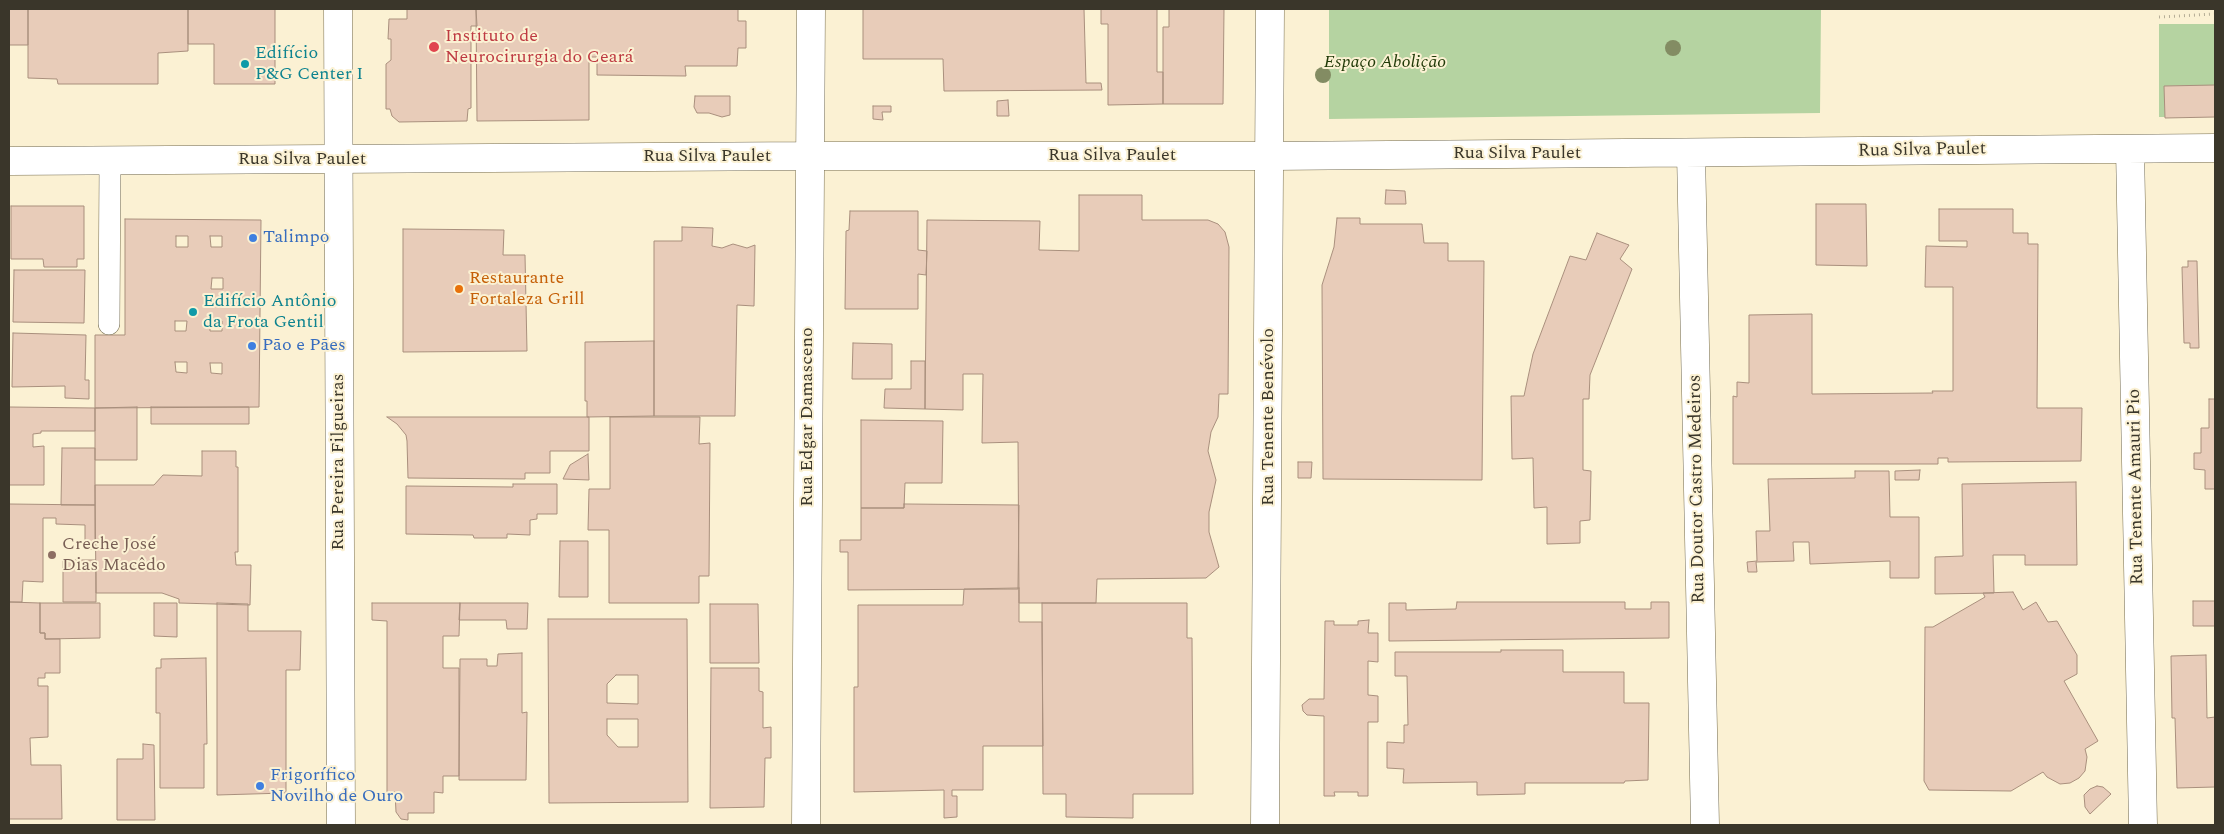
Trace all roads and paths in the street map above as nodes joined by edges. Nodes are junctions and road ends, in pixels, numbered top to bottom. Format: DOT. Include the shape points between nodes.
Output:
graph roads {
  1 [pos="338,9"];
  2 [pos="811,9"];
  3 [pos="1270,9"];
  4 [pos="2215,14"];
  5 [pos="2159,17"];
  6 [pos="2215,148"];
  7 [pos="2130,149"];
  8 [pos="1691,153"];
  9 [pos="811,156"];
  10 [pos="1271,156"];
  11 [pos="338,160"];
  12 [pos="9,161"];
  13 [pos="110,161"];
  14 [pos="110,324"];
  15 [pos="341,825"];
  16 [pos="806,825"];
  17 [pos="1265,825"];
  18 [pos="1705,825"];
  19 [pos="2143,825"];
  1 -- 11 [label="street, Rua Pereira Filgueiras"];
  2 -- 9 [label="street, Rua Edgar Damasceno"];
  3 -- 10 [label="street, Rua Tenente Benévolo"];
  4 -- 5 [label="path"];
  6 -- 7 [label="street, Rua Silva Paulet"];
  7 -- 8 [label="street, Rua Silva Paulet"];
  7 -- 19 [label="street, Rua Tenente Amauri Pio"];
  8 -- 10 [label="street, Rua Silva Paulet"];
  8 -- 18 [label="street, Rua Doutor Castro Medeiros"];
  9 -- 10 [label="street, Rua Silva Paulet"];
  9 -- 11 [label="street, Rua Silva Paulet"];
  9 -- 16 [label="street, Rua Edgar Damasceno"];
  10 -- 17 [label="street, Rua Tenente Benévolo"];
  11 -- 13 [label="street, Rua Silva Paulet"];
  11 -- 15 [label="street, Rua Pereira Filgueiras"];
  12 -- 13 [label="street, Rua Silva Paulet"];
  13 -- 14 [label="lane"];
}
